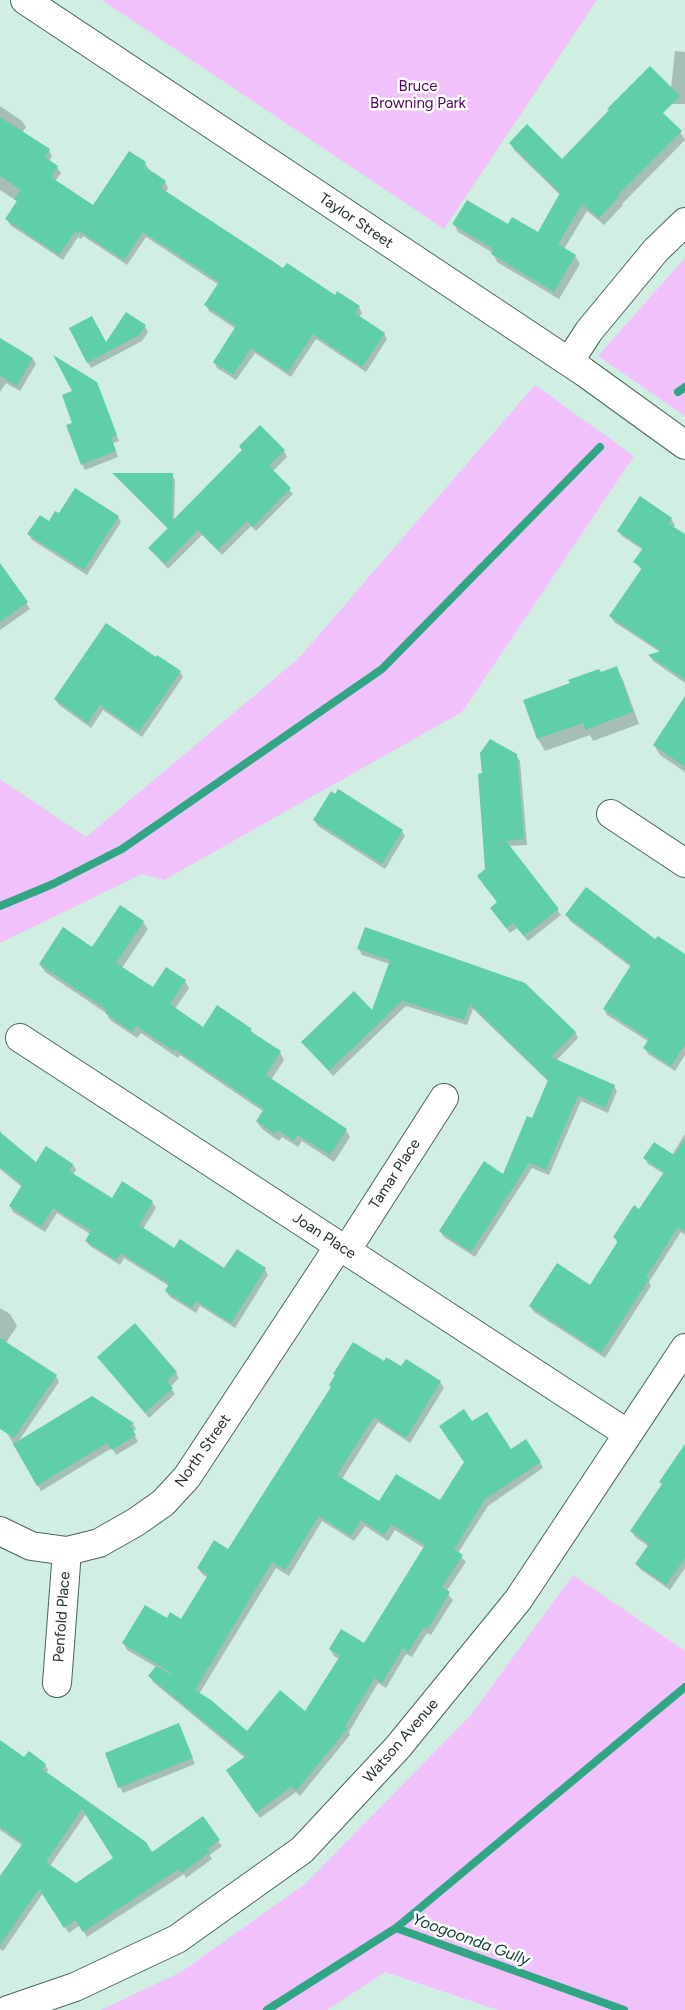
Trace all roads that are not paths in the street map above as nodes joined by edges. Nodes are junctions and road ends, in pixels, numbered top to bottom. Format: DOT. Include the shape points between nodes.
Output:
graph roads {
  1 [pos="25,0"];
  2 [pos="685,222"];
  3 [pos="569,362"];
  4 [pos="685,445"];
  5 [pos="611,814"];
  6 [pos="685,863"];
  7 [pos="20,1038"];
  8 [pos="444,1098"];
  9 [pos="342,1249"];
  10 [pos="685,1348"];
  11 [pos="628,1434"];
  12 [pos="0,1530"];
  13 [pos="67,1551"];
  14 [pos="57,1683"];
  15 [pos="8,2010"];
  1 -- 3 [label="street, Taylor Street"];
  2 -- 3 [label="street" via="656,250 589,331"];
  3 -- 4 [label="street, Taylor Street"];
  5 -- 6 [label="street"];
  7 -- 9 [label="street, Joan Place"];
  8 -- 9 [label="street, Tamar Place"];
  9 -- 11 [label="street, Joan Place"];
  9 -- 13 [label="street, North Street" via="187,1477 163,1503 136,1522 99,1543"];
  10 -- 11 [label="street, Watson Avenue"];
  11 -- 15 [label="street, Watson Avenue" via="518,1600 398,1747 302,1850 177,1939 75,1987"];
  12 -- 13 [label="street, North Street" via="31,1546"];
  13 -- 14 [label="street, Penfold Place"];
}
